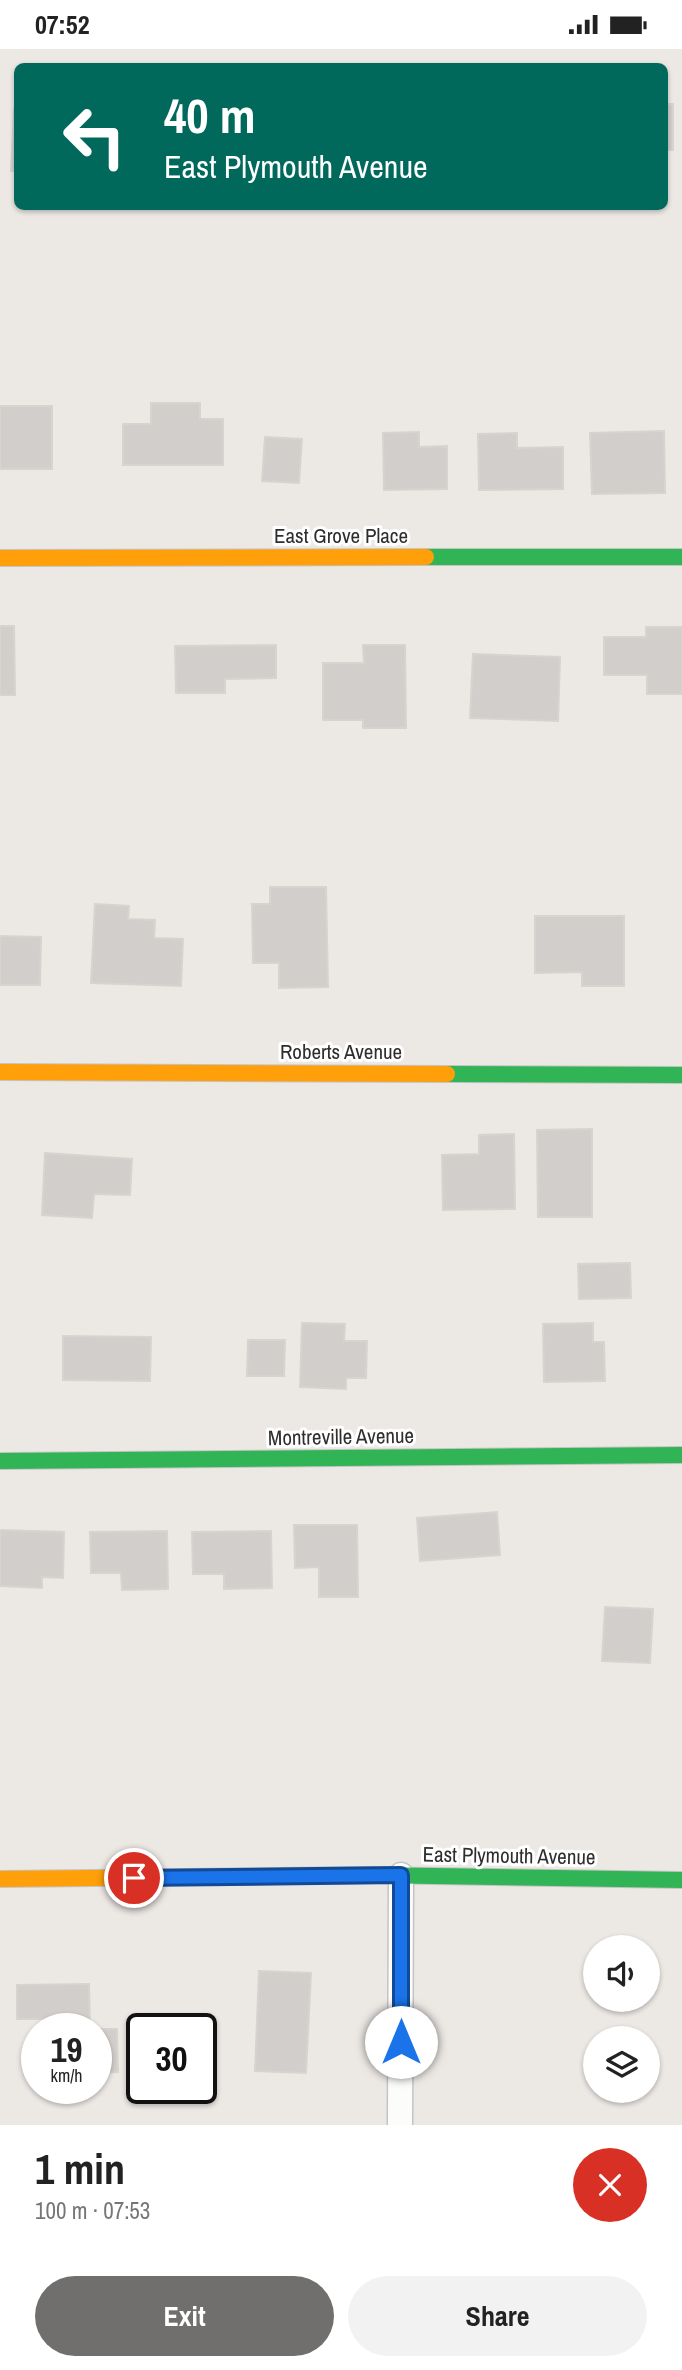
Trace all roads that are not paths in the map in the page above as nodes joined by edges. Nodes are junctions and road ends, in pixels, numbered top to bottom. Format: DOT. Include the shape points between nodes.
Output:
graph roads {
  1 [pos="682,557"];
  2 [pos="0,558"];
  3 [pos="0,1072"];
  4 [pos="682,1075"];
  5 [pos="682,1455"];
  6 [pos="0,1461"];
  7 [pos="401,1875"];
  8 [pos="0,1879"];
  9 [pos="682,1880"];
  10 [pos="400,2125"];
  1 -- 2 [label="street, East Grove Place"];
  3 -- 4 [label="street, Roberts Avenue"];
  5 -- 6 [label="street, Montreville Avenue"];
  7 -- 8 [label="street, East Plymouth Avenue"];
  7 -- 9 [label="street, East Plymouth Avenue"];
  7 -- 10 [label="street"];
}
